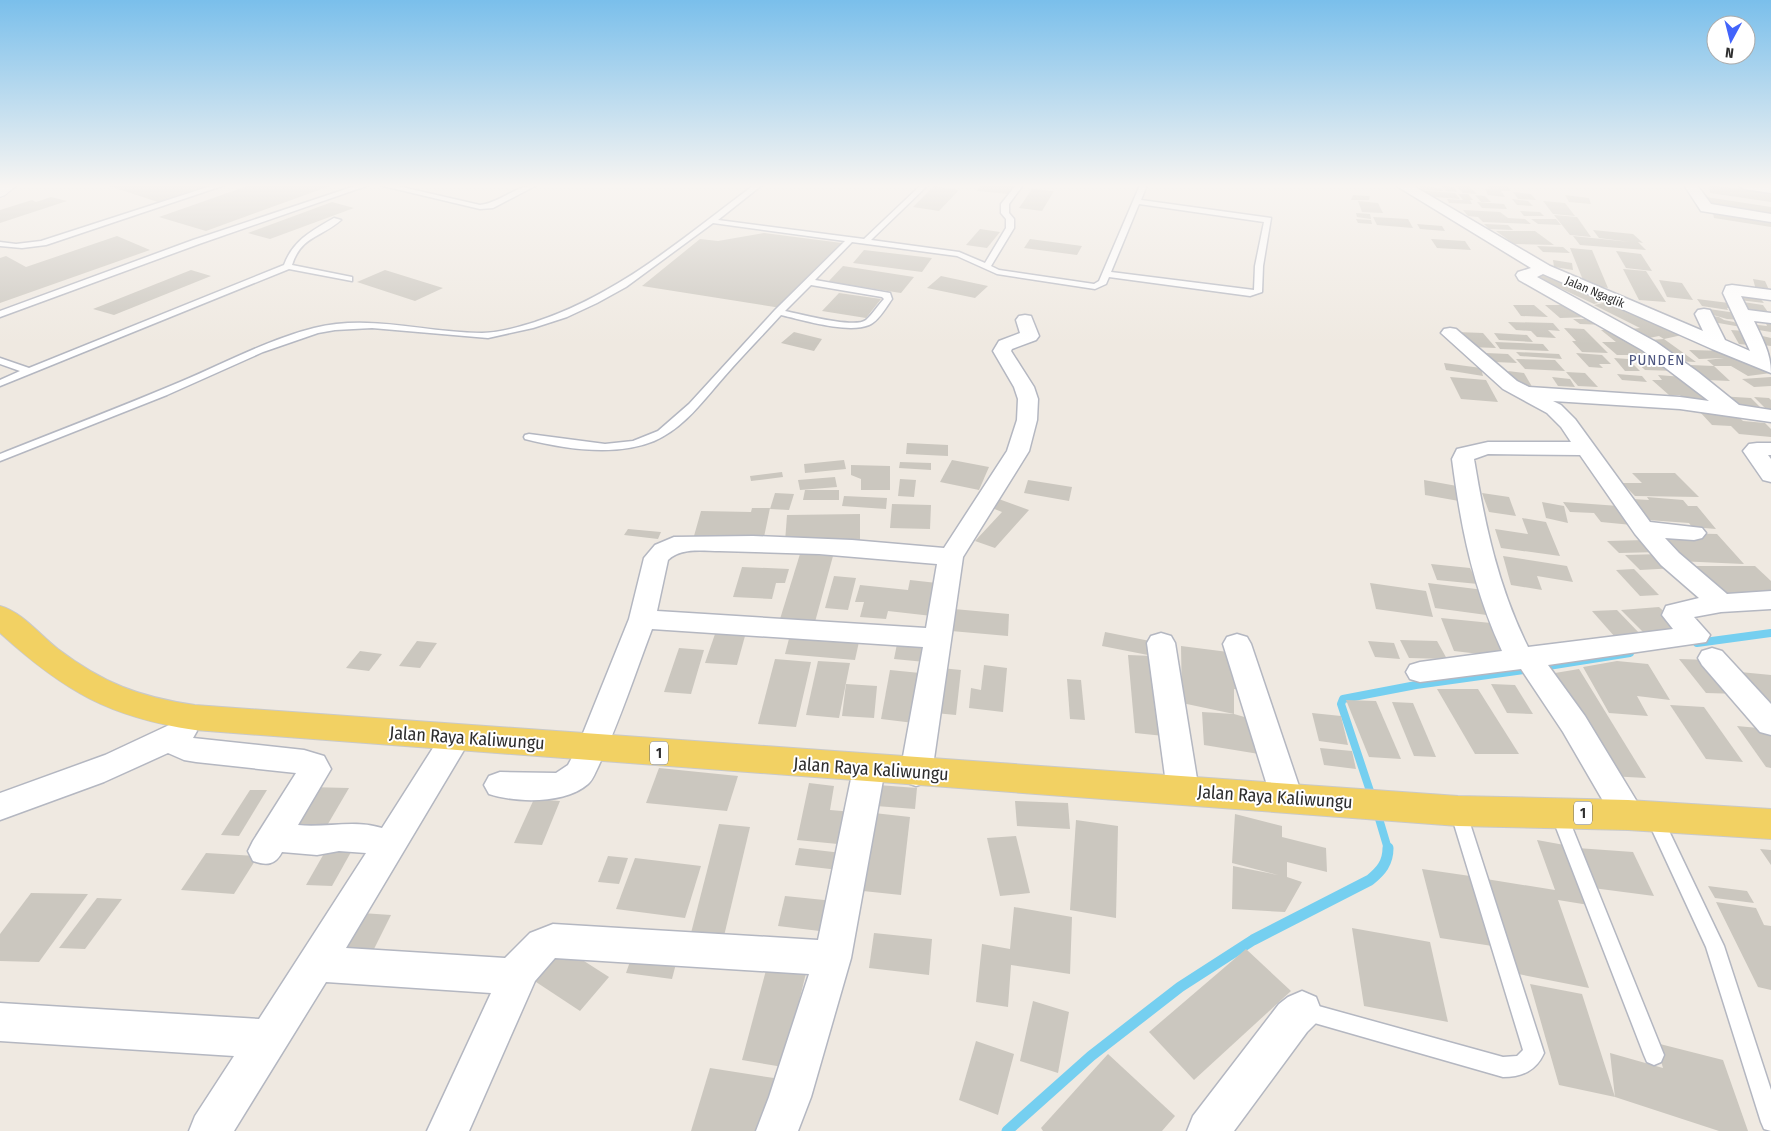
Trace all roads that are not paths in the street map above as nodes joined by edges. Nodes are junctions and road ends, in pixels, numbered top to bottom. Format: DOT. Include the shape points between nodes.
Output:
graph roads {
  1 [pos="60,238"];
  2 [pos="209,238"];
  3 [pos="308,238"];
  4 [pos="690,238"];
  5 [pos="842,238"];
  6 [pos="869,238"];
  7 [pos="1004,238"];
  8 [pos="1122,238"];
  9 [pos="1265,238"];
  10 [pos="1490,238"];
  11 [pos="851,239"];
  12 [pos="866,241"];
  13 [pos="0,244"];
  14 [pos="288,266"];
  15 [pos="986,268"];
  16 [pos="1544,269"];
  17 [pos="1105,274"];
  18 [pos="349,279"];
  19 [pos="809,282"];
  20 [pos="1771,295"];
  21 [pos="1568,302"];
  22 [pos="1539,305"];
  23 [pos="778,312"];
  24 [pos="0,314"];
  25 [pos="1704,314"];
  26 [pos="1741,314"];
  27 [pos="1771,318"];
  28 [pos="1025,320"];
  29 [pos="1450,333"];
  30 [pos="1718,345"];
  31 [pos="0,361"];
  32 [pos="1767,365"];
  33 [pos="29,371"];
  34 [pos="0,383"];
  35 [pos="1523,393"];
  36 [pos="1731,409"];
  37 [pos="1771,416"];
  38 [pos="528,437"];
  39 [pos="1588,449"];
  40 [pos="1771,449"];
  41 [pos="0,458"];
  42 [pos="1771,475"];
  43 [pos="1642,529"];
  44 [pos="1694,533"];
  45 [pos="951,557"];
  46 [pos="1760,600"];
  47 [pos="1721,603"];
  48 [pos="0,616"];
  49 [pos="1771,616"];
  50 [pos="642,619"];
  51 [pos="938,638"];
  52 [pos="1161,643"];
  53 [pos="1237,644"];
  54 [pos="1712,658"];
  55 [pos="1529,662"];
  56 [pos="1420,672"];
  57 [pos="201,719"];
  58 [pos="1771,724"];
  59 [pos="456,737"];
  60 [pos="168,738"];
  61 [pos="592,748"];
  62 [pos="869,770"];
  63 [pos="916,773"];
  64 [pos="500,785"];
  65 [pos="1183,791"];
  66 [pos="1287,798"];
  67 [pos="0,807"];
  68 [pos="1458,810"];
  69 [pos="1558,812"];
  70 [pos="1641,816"];
  71 [pos="1771,824"];
  72 [pos="389,845"];
  73 [pos="833,958"];
  74 [pos="316,964"];
  75 [pos="522,968"];
  76 [pos="1302,1010"];
  77 [pos="0,1022"];
  78 [pos="269,1039"];
  79 [pos="1654,1055"];
  80 [pos="1771,1122"];
  81 [pos="210,1131"];
  82 [pos="448,1131"];
  83 [pos="777,1131"];
  84 [pos="1208,1131"];
  1 -- 13 [label="lane" via="24,247"];
  2 -- 24 [label="lane"];
  3 -- 14 [label="lane" via="291,252"];
  4 -- 41 [label="lane" via="638,278 601,299 546,322 482,336 363,326 326,328 262,350"];
  5 -- 11 [label="lane"];
  6 -- 12 [label="lane"];
  7 -- 15 [label="lane"];
  8 -- 17 [label="lane"];
  9 -- 17 [label="lane" via="1258,292"];
  10 -- 16 [label="street, Jalan Ngaglik"];
  11 -- 12 [label="lane"];
  11 -- 19 [label="lane"];
  12 -- 15 [label="lane" via="958,254"];
  14 -- 18 [label="lane"];
  14 -- 33 [label="lane"];
  15 -- 17 [label="lane" via="1087,287 1100,285"];
  16 -- 21 [label="street" via="1524,275"];
  16 -- 30 [label="street, Jalan Ngaglik"];
  19 -- 23 [label="lane"];
  19 -- 23 [label="lane" via="882,294 888,299 868,323 856,326"];
  20 -- 26 [label="street" via="1732,290"];
  21 -- 22 [label="street"];
  21 -- 36 [label="street" via="1649,346"];
  23 -- 38 [label="lane" via="711,384 688,414 649,439 627,445 597,446"];
  25 -- 30 [label="street"];
  26 -- 27 [label="street"];
  26 -- 32 [label="street"];
  28 -- 45 [label="street" via="1030,336 1005,344 1002,351 1028,399 1024,434 999,484"];
  29 -- 35 [label="street" via="1499,377"];
  30 -- 32 [label="street, Jalan Ngaglik"];
  31 -- 33 [label="lane"];
  33 -- 34 [label="lane"];
  35 -- 36 [label="street"];
  35 -- 39 [label="street" via="1554,409"];
  36 -- 37 [label="street"];
  39 -- 43 [label="street"];
  39 -- 55 [label="street" via="1488,448 1472,450 1463,459 1473,525 1492,597"];
  40 -- 42 [label="street" via="1754,450"];
  43 -- 44 [label="street"];
  43 -- 47 [label="street" via="1670,559"];
  45 -- 50 [label="street" via="799,544 674,546 656,558"];
  45 -- 51 [label="street"];
  46 -- 47 [label="street"];
  46 -- 49 [label="street"];
  47 -- 55 [label="street" via="1675,612 1696,635"];
  48 -- 57 [label="main road, Jalan Raya Kaliwungu / 1" via="53,661 110,696 159,712"];
  50 -- 51 [label="street"];
  50 -- 61 [label="street"];
  51 -- 63 [label="street"];
  52 -- 65 [label="street"];
  53 -- 66 [label="street"];
  54 -- 58 [label="street"];
  55 -- 56 [label="street"];
  55 -- 70 [label="street"];
  57 -- 59 [label="main road, Jalan Raya Kaliwungu / 1"];
  57 -- 60 [label="street"];
  59 -- 61 [label="main road, Jalan Raya Kaliwungu / 1"];
  59 -- 72 [label="street"];
  60 -- 67 [label="street" via="100,771"];
  60 -- 72 [label="street" via="184,748 313,765 315,770 269,844 339,837"];
  61 -- 62 [label="main road, Jalan Raya Kaliwungu / 1"];
  61 -- 64 [label="street" via="579,774 566,782 552,787"];
  62 -- 63 [label="main road, Jalan Raya Kaliwungu / 1"];
  62 -- 73 [label="street"];
  63 -- 65 [label="main road, Jalan Raya Kaliwungu / 1"];
  65 -- 66 [label="main road, Jalan Raya Kaliwungu / 1"];
  66 -- 68 [label="main road, Jalan Raya Kaliwungu / 1"];
  68 -- 69 [label="main road, Jalan Raya Kaliwungu / 1"];
  68 -- 76 [label="lane" via="1534,1053 1526,1064 1503,1067"];
  69 -- 70 [label="main road, Jalan Raya Kaliwungu / 1"];
  69 -- 79 [label="lane"];
  70 -- 71 [label="main road, Jalan Raya Kaliwungu / 1"];
  70 -- 80 [label="lane" via="1715,946"];
  72 -- 74 [label="street"];
  73 -- 75 [label="street" via="552,941 538,948"];
  73 -- 83 [label="street"];
  74 -- 75 [label="street" via="493,977 505,976"];
  74 -- 78 [label="street"];
  75 -- 82 [label="street"];
  76 -- 84 [label="street"];
  77 -- 78 [label="street"];
  78 -- 81 [label="street"];
}
